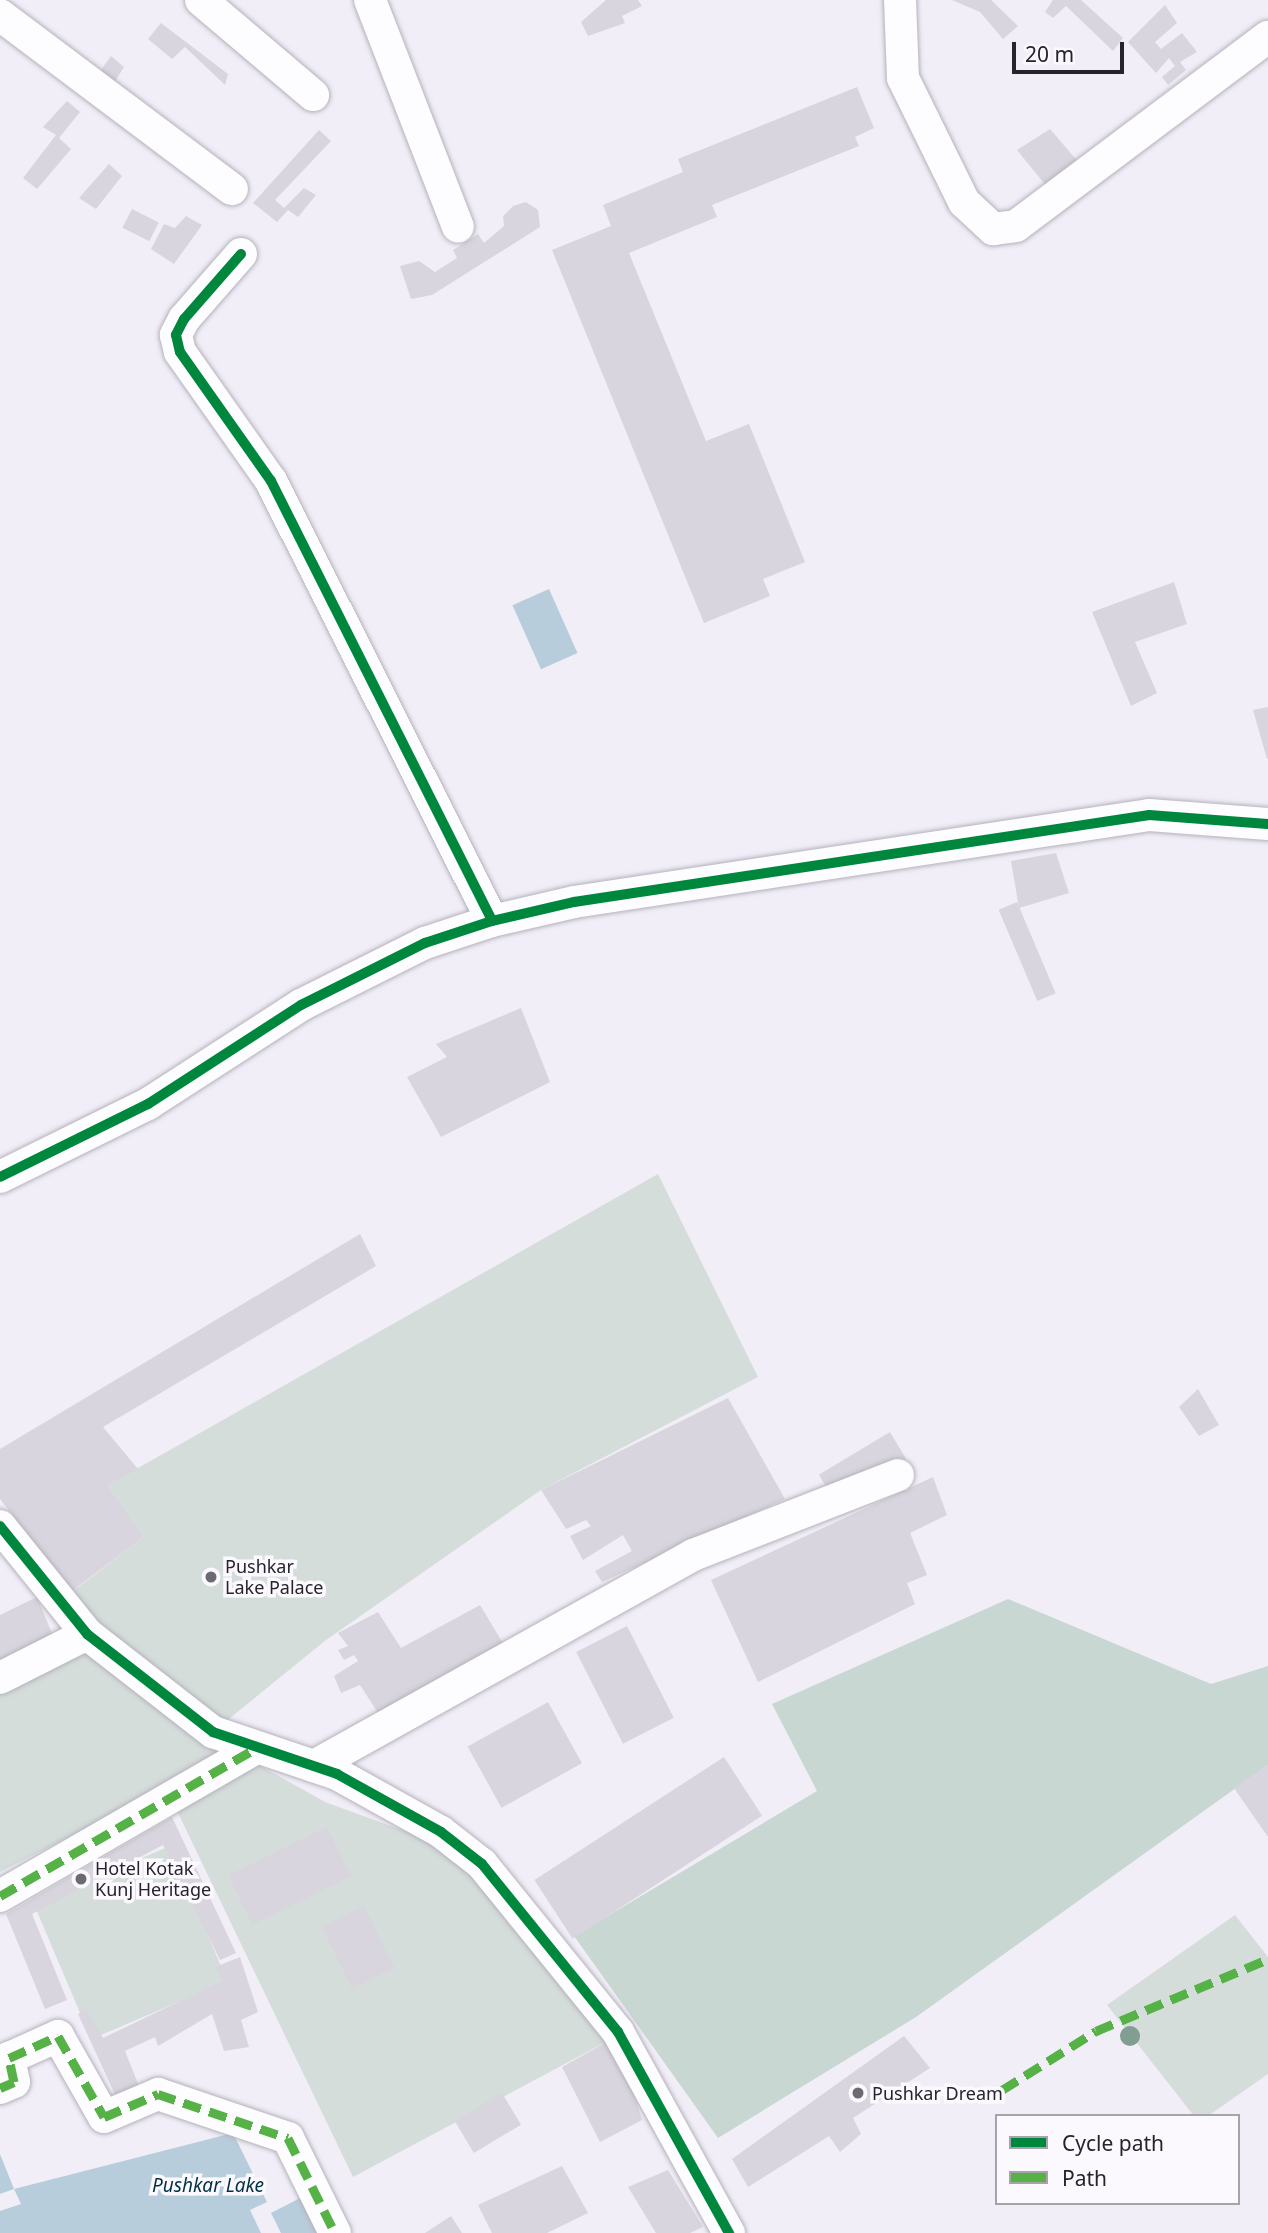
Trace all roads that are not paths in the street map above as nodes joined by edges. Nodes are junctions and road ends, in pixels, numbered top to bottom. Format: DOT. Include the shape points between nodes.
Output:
graph roads {
  1 [pos="201,0"];
  2 [pos="370,0"];
  3 [pos="901,0"];
  4 [pos="0,15"];
  5 [pos="1268,37"];
  6 [pos="313,95"];
  7 [pos="232,189"];
  8 [pos="458,227"];
  9 [pos="241,254"];
  10 [pos="1268,824"];
  11 [pos="492,921"];
  12 [pos="0,1177"];
  13 [pos="898,1475"];
  14 [pos="0,1526"];
  15 [pos="88,1634"];
  16 [pos="0,1678"];
  17 [pos="256,1748"];
  18 [pos="314,1766"];
  19 [pos="0,1896"];
  20 [pos="0,2088"];
  21 [pos="335,2233"];
  22 [pos="730,2233"];
  1 -- 6 [label="street"];
  2 -- 8 [label="street"];
  3 -- 5 [label="street" via="903,78 964,202 993,229 1016,226"];
  4 -- 7 [label="street"];
  9 -- 11 [label="street" via="184,319 176,335 180,352 271,481"];
  10 -- 11 [label="street" via="1149,815 574,902"];
  11 -- 12 [label="street" via="425,943 301,1005 148,1104"];
  13 -- 18 [label="street" via="693,1555"];
  14 -- 15 [label="street"];
  15 -- 16 [label="street"];
  15 -- 17 [label="street" via="213,1732"];
  17 -- 18 [label="street"];
  17 -- 19 [label="street"];
  18 -- 22 [label="street" via="441,1832 499,1881 618,2032"];
  20 -- 21 [label="street" via="14,2082 9,2058 58,2036 104,2117 158,2094 288,2138"];
}
